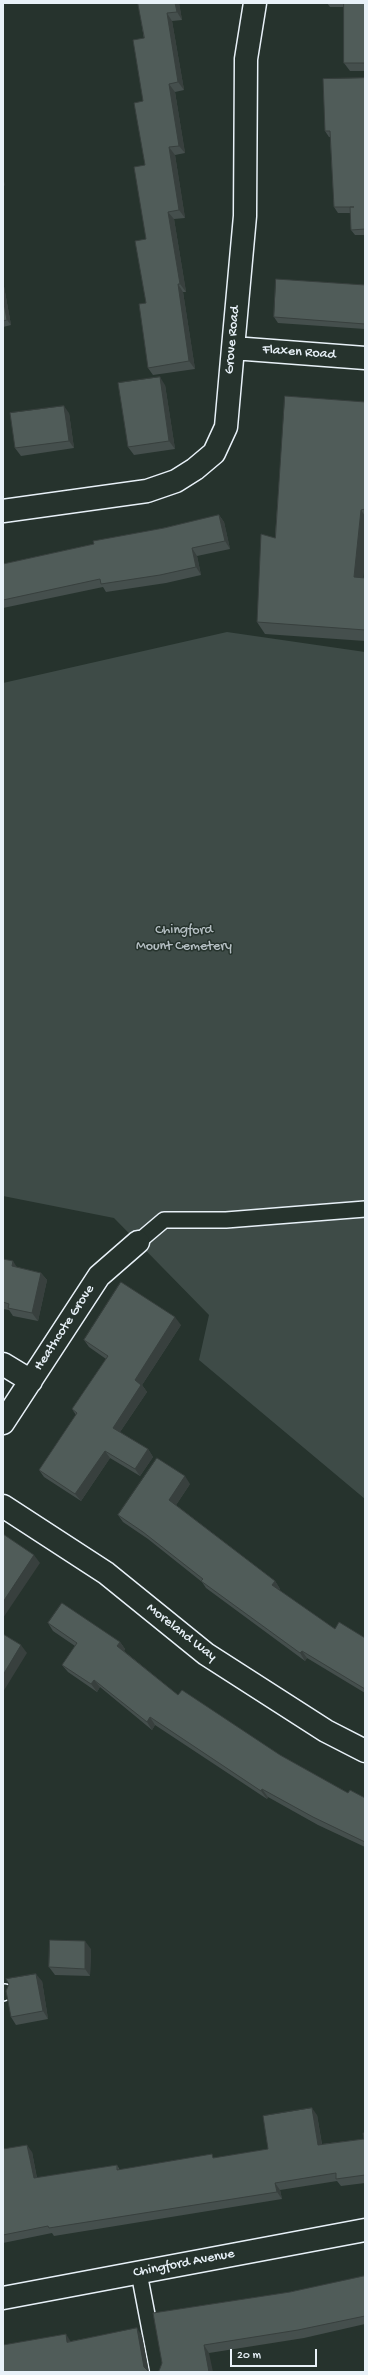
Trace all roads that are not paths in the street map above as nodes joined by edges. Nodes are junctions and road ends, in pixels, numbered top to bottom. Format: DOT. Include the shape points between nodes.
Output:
graph roads {
  1 [pos="254,3"];
  2 [pos="233,348"];
  3 [pos="365,358"];
  4 [pos="3,511"];
  5 [pos="365,1209"];
  6 [pos="138,1242"];
  7 [pos="3,1364"];
  8 [pos="31,1381"];
  9 [pos="3,1423"];
  10 [pos="3,1506"];
  11 [pos="365,1751"];
  12 [pos="365,2230"];
  13 [pos="139,2272"];
  14 [pos="3,2298"];
  15 [pos="158,2372"];
  1 -- 2 [label="street, Grove Road" via="246,59 245,216"];
  2 -- 3 [label="street, Flaxen Road"];
  2 -- 4 [label="street, Grove Road" via="226,427 214,453 195,469 176,481 147,491"];
  5 -- 6 [label="lane" via="226,1220 164,1220"];
  6 -- 8 [label="street, Heathcote Grove" via="99,1276"];
  7 -- 8 [label="street"];
  8 -- 9 [label="street, Heathcote Grove"];
  10 -- 11 [label="street, Moreland Way" via="106,1573 206,1654 326,1731"];
  12 -- 13 [label="street, Chingford Avenue"];
  13 -- 14 [label="street, Chingford Avenue"];
  13 -- 15 [label="lane"];
}
